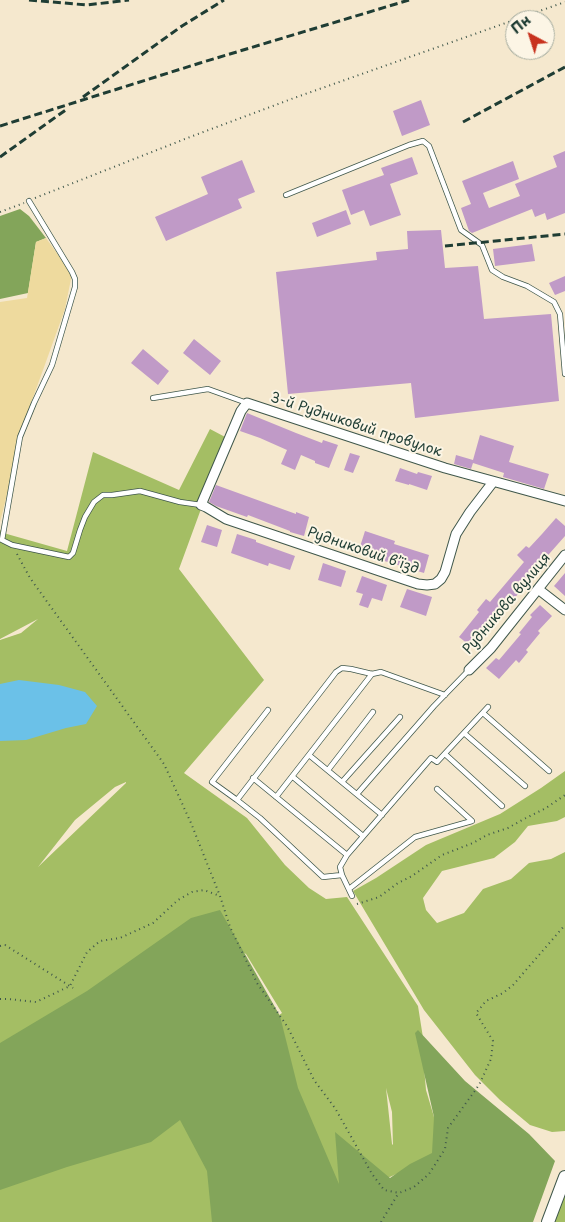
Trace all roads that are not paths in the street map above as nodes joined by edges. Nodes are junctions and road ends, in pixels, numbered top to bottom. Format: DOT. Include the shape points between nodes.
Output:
graph roads {
  1 [pos="286,196"];
  2 [pos="28,201"];
  3 [pos="565,374"];
  4 [pos="153,398"];
  5 [pos="247,403"];
  6 [pos="493,482"];
  7 [pos="565,500"];
  8 [pos="201,505"];
  9 [pos="565,555"];
  10 [pos="538,589"];
  11 [pos="565,610"];
  12 [pos="469,670"];
  13 [pos="372,674"];
  14 [pos="445,695"];
  15 [pos="488,707"];
  16 [pos="268,710"];
  17 [pos="373,712"];
  18 [pos="484,713"];
  19 [pos="400,717"];
  20 [pos="464,733"];
  21 [pos="445,754"];
  22 [pos="309,755"];
  23 [pos="328,770"];
  24 [pos="549,771"];
  25 [pos="293,777"];
  26 [pos="253,778"];
  27 [pos="342,782"];
  28 [pos="525,786"];
  29 [pos="436,789"];
  30 [pos="357,794"];
  31 [pos="276,797"];
  32 [pos="237,800"];
  33 [pos="502,806"];
  34 [pos="382,815"];
  35 [pos="363,836"];
  36 [pos="347,855"];
  37 [pos="342,876"];
  38 [pos="349,889"];
  39 [pos="352,896"];
  40 [pos="565,1177"];
  41 [pos="548,1222"];
  1 -- 3 [label="lane" via="423,140 429,146 461,230 482,245 492,270 554,302 560,314"];
  2 -- 8 [label="lane" via="72,272 75,287 52,365 20,437 2,540 69,557 94,502 103,494 140,491"];
  4 -- 5 [label="lane" via="208,389"];
  5 -- 6 [label="street, 3-й Рудниковий провулок"];
  5 -- 8 [label="street"];
  6 -- 7 [label="street, 3-й Рудниковий провулок"];
  6 -- 8 [label="street, Рудниковий в’їзд" via="456,534 441,579 427,585 226,519"];
  9 -- 10 [label="street, Рудникова вулиця"];
  10 -- 11 [label="street"];
  10 -- 12 [label="street, Рудникова вулиця"];
  12 -- 14 [label="lane"];
  13 -- 14 [label="lane" via="381,672"];
  13 -- 22 [label="lane"];
  13 -- 26 [label="lane" via="342,668 336,672"];
  14 -- 30 [label="lane"];
  15 -- 18 [label="lane"];
  16 -- 32 [label="lane" via="212,782"];
  17 -- 23 [label="lane"];
  18 -- 20 [label="lane"];
  18 -- 24 [label="lane"];
  19 -- 27 [label="lane"];
  20 -- 21 [label="lane"];
  20 -- 28 [label="lane"];
  21 -- 33 [label="lane"];
  21 -- 34 [label="lane" via="438,762 431,758"];
  22 -- 23 [label="lane"];
  22 -- 25 [label="lane"];
  23 -- 27 [label="lane"];
  25 -- 31 [label="lane"];
  25 -- 35 [label="lane"];
  26 -- 31 [label="lane"];
  26 -- 32 [label="lane"];
  27 -- 30 [label="lane"];
  29 -- 38 [label="lane" via="472,821 415,837"];
  30 -- 34 [label="lane"];
  31 -- 36 [label="lane"];
  32 -- 37 [label="lane" via="323,877"];
  34 -- 35 [label="lane"];
  35 -- 36 [label="lane"];
  36 -- 37 [label="lane" via="340,867"];
  37 -- 38 [label="lane"];
  38 -- 39 [label="lane"];
  40 -- 41 [label="main road"];
}
